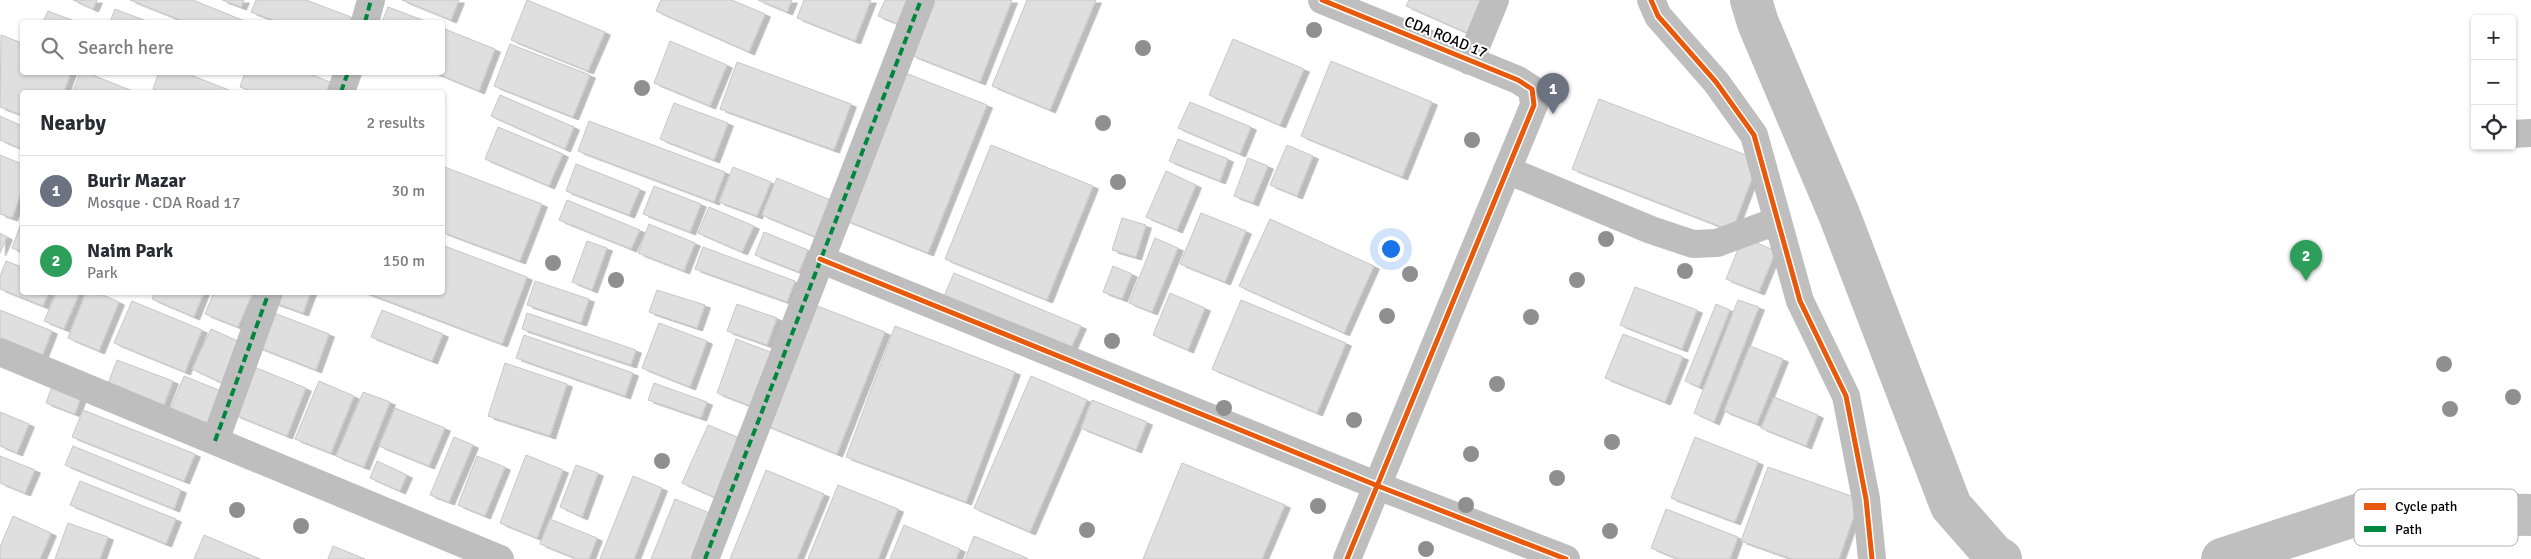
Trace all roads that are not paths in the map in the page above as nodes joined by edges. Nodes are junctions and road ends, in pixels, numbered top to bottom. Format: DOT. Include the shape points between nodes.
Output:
graph roads {
  1 [pos="371,0"];
  2 [pos="921,0"];
  3 [pos="1322,0"];
  4 [pos="1495,0"];
  5 [pos="1651,0"];
  6 [pos="366,20"];
  7 [pos="1470,61"];
  8 [pos="347,75"];
  9 [pos="342,90"];
  10 [pos="2531,133"];
  11 [pos="2516,134"];
  12 [pos="1507,170"];
  13 [pos="1776,221"];
  14 [pos="820,259"];
  15 [pos="268,295"];
  16 [pos="0,352"];
  17 [pos="215,441"];
  18 [pos="1378,486"];
  19 [pos="500,559"];
  20 [pos="705,559"];
  21 [pos="1347,559"];
  22 [pos="1566,559"];
  23 [pos="1872,559"];
  1 -- 6 [label="street"];
  2 -- 14 [label="street"];
  3 -- 7 [label="street, CDA ROAD 17"];
  4 -- 7 [label="street"];
  5 -- 13 [label="street" via="1658,16 1716,82 1754,135"];
  7 -- 12 [label="street, CDA ROAD 17" via="1532,89 1534,105"];
  8 -- 9 [label="street"];
  10 -- 11 [label="street"];
  12 -- 13 [label="street" via="1651,230 1693,244 1717,244"];
  12 -- 18 [label="street"];
  13 -- 23 [label="street" via="1800,301 1846,396 1866,499"];
  14 -- 18 [label="street"];
  14 -- 20 [label="street"];
  15 -- 17 [label="street"];
  16 -- 17 [label="street"];
  17 -- 19 [label="street"];
  18 -- 21 [label="street"];
  18 -- 22 [label="street"];
}
